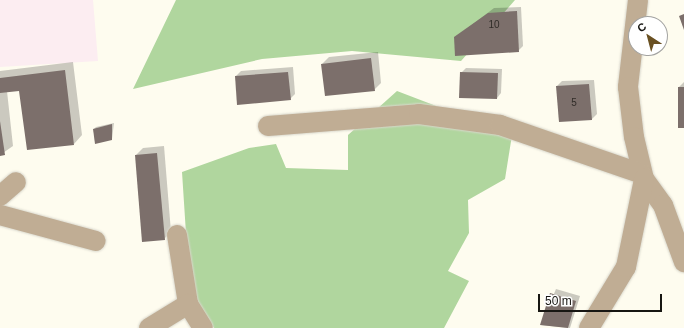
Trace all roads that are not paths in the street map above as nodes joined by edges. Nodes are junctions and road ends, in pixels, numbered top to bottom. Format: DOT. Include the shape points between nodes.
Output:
graph roads {
  1 [pos="638,0"];
  2 [pos="268,126"];
  3 [pos="643,177"];
  4 [pos="16,182"];
  5 [pos="0,196"];
  6 [pos="0,215"];
  7 [pos="177,235"];
  8 [pos="96,241"];
  9 [pos="684,262"];
  10 [pos="188,304"];
  11 [pos="149,328"];
  12 [pos="203,328"];
  13 [pos="589,328"];
  1 -- 3 [label="street" via="628,87"];
  2 -- 3 [label="street" via="419,114 500,125"];
  3 -- 9 [label="street" via="663,206"];
  3 -- 13 [label="street" via="626,267"];
  4 -- 5 [label="street"];
  6 -- 8 [label="street"];
  7 -- 10 [label="street"];
  10 -- 11 [label="street"];
  10 -- 12 [label="street"];
}
